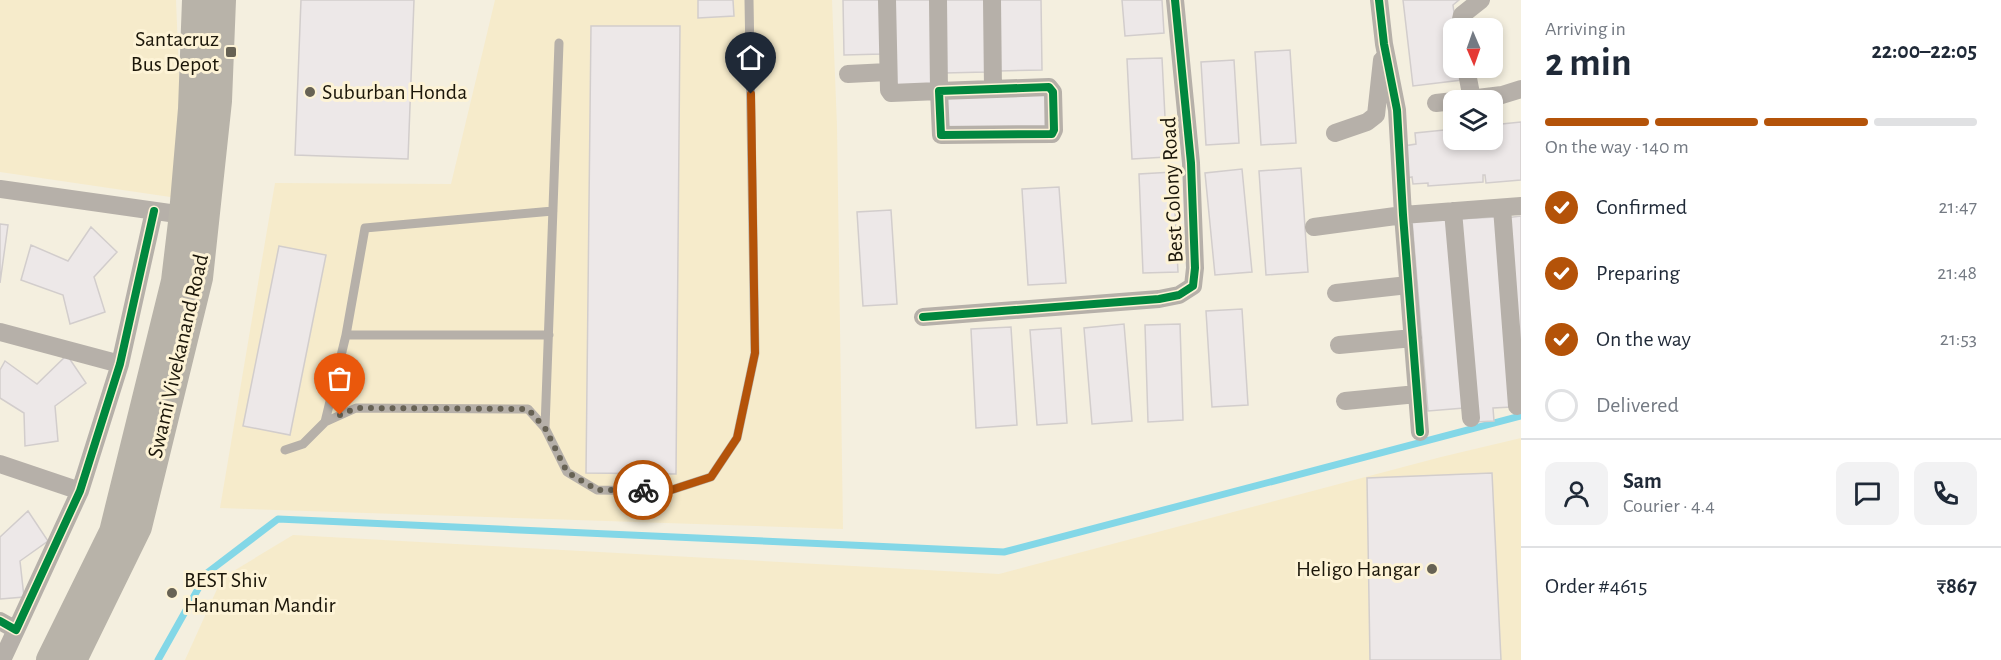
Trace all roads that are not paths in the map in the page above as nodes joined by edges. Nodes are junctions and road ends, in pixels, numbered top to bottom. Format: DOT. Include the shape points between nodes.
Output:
graph roads {
  1 [pos="196,0"];
  2 [pos="222,0"];
  3 [pos="749,0"];
  4 [pos="887,0"];
  5 [pos="938,0"];
  6 [pos="992,0"];
  7 [pos="1175,0"];
  8 [pos="1379,0"];
  9 [pos="1481,0"];
  10 [pos="1462,18"];
  11 [pos="559,43"];
  12 [pos="1384,44"];
  13 [pos="888,72"];
  14 [pos="848,74"];
  15 [pos="993,89"];
  16 [pos="1521,89"];
  17 [pos="1503,90"];
  18 [pos="939,91"];
  19 [pos="1335,133"];
  20 [pos="0,189"];
  21 [pos="1521,206"];
  22 [pos="1503,208"];
  23 [pos="154,211"];
  24 [pos="553,211"];
  25 [pos="1453,211"];
  26 [pos="1403,215"];
  27 [pos="195,216"];
  28 [pos="1314,227"];
  29 [pos="1408,285"];
  30 [pos="1336,293"];
  31 [pos="923,317"];
  32 [pos="0,332"];
  33 [pos="346,335"];
  34 [pos="549,335"];
  35 [pos="1413,338"];
  36 [pos="1339,345"];
  37 [pos="120,363"];
  38 [pos="1418,394"];
  39 [pos="1345,401"];
  40 [pos="1517,406"];
  41 [pos="1471,418"];
  42 [pos="325,422"];
  43 [pos="545,428"];
  44 [pos="1420,432"];
  45 [pos="146,446"];
  46 [pos="285,450"];
  47 [pos="0,464"];
  48 [pos="80,491"];
  49 [pos="0,621"];
  50 [pos="16,630"];
  51 [pos="2,660"];
  52 [pos="50,660"];
  53 [pos="73,660"];
  1 -- 27 [label="main road, Swami Vivekanand Road" via="192,109"];
  2 -- 27 [label="main road, Swami Vivekanand Road" via="218,101"];
  3 -- 43 [label="lane" via="755,353 737,438 711,477 668,491 597,490 567,472"];
  4 -- 13 [label="street"];
  5 -- 18 [label="street"];
  6 -- 15 [label="street"];
  7 -- 31 [label="street, Best Colony Road" via="1191,164 1193,286 1179,295 1159,299"];
  8 -- 12 [label="street"];
  9 -- 10 [label="street"];
  11 -- 24 [label="lane"];
  12 -- 19 [label="street" via="1376,115"];
  12 -- 26 [label="street" via="1397,110"];
  13 -- 14 [label="street"];
  13 -- 18 [label="street" via="891,93"];
  15 -- 18 [label="street"];
  15 -- 18 [label="street" via="1053,89 1054,132 940,135"];
  16 -- 17 [label="street"];
  20 -- 23 [label="street"];
  21 -- 22 [label="street"];
  22 -- 25 [label="street"];
  22 -- 40 [label="street"];
  23 -- 27 [label="street"];
  23 -- 37 [label="street"];
  24 -- 33 [label="lane" via="365,228"];
  24 -- 34 [label="lane"];
  25 -- 26 [label="street"];
  25 -- 41 [label="street"];
  26 -- 28 [label="street"];
  26 -- 29 [label="street"];
  27 -- 45 [label="main road, Swami Vivekanand Road" via="175,281"];
  29 -- 30 [label="street"];
  29 -- 35 [label="street"];
  32 -- 37 [label="street"];
  33 -- 34 [label="lane"];
  33 -- 42 [label="lane"];
  34 -- 43 [label="lane"];
  35 -- 36 [label="street"];
  35 -- 38 [label="street"];
  37 -- 48 [label="street"];
  38 -- 39 [label="street"];
  38 -- 44 [label="street"];
  42 -- 43 [label="lane" via="356,408 528,409"];
  42 -- 46 [label="lane" via="303,444"];
  45 -- 52 [label="main road, Swami Vivekanand Road" via="113,532"];
  45 -- 53 [label="main road, Swami Vivekanand Road" via="138,527"];
  47 -- 48 [label="street"];
  48 -- 50 [label="street"];
  49 -- 50 [label="street"];
  50 -- 51 [label="street"];
}
